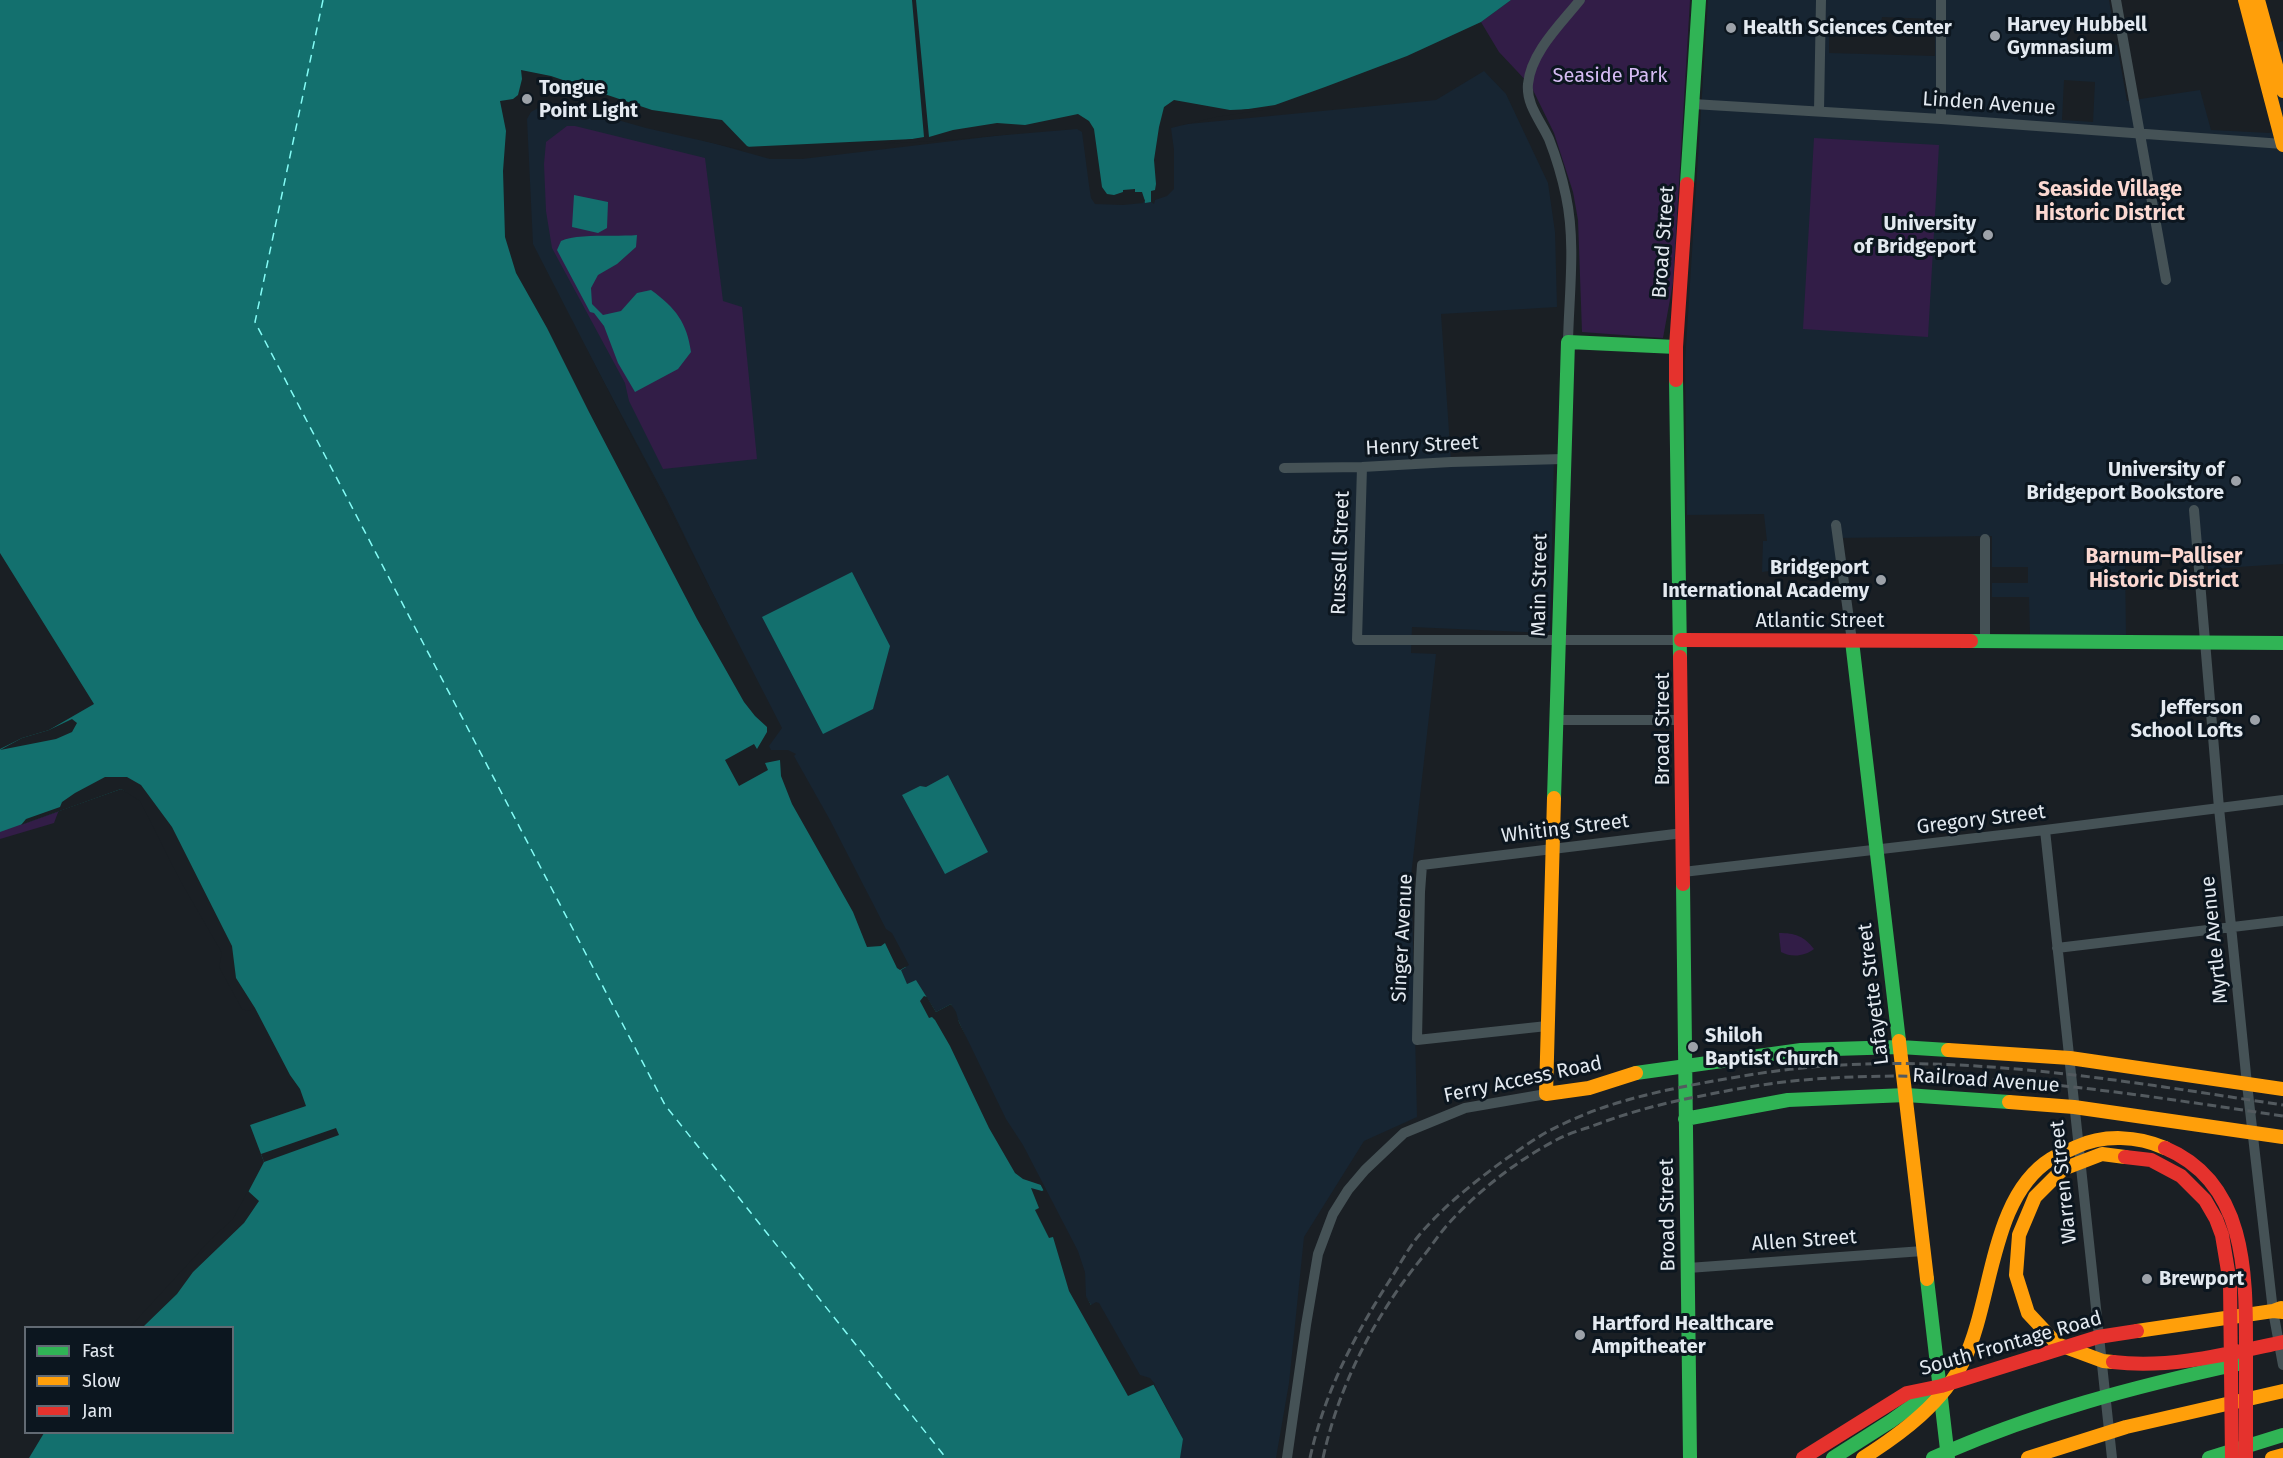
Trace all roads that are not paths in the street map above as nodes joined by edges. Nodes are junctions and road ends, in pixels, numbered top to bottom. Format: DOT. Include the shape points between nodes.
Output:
graph roads {
  1 [pos="1580,0"];
  2 [pos="1699,0"];
  3 [pos="1821,0"];
  4 [pos="1941,0"];
  5 [pos="2116,0"];
  6 [pos="2245,0"];
  7 [pos="2258,0"];
  8 [pos="2283,91"];
  9 [pos="1692,104"];
  10 [pos="1819,111"];
  11 [pos="1941,119"];
  12 [pos="2139,134"];
  13 [pos="2283,144"];
  14 [pos="2166,280"];
  15 [pos="1568,342"];
  16 [pos="1676,347"];
  17 [pos="1563,459"];
  18 [pos="1362,467"];
  19 [pos="1284,468"];
  20 [pos="2194,510"];
  21 [pos="1836,525"];
  22 [pos="1985,539"];
  23 [pos="1357,640"];
  24 [pos="1558,640"];
  25 [pos="1682,640"];
  26 [pos="1852,641"];
  27 [pos="1985,642"];
  28 [pos="2205,643"];
  29 [pos="2283,643"];
  30 [pos="1557,720"];
  31 [pos="1682,720"];
  32 [pos="2283,800"];
  33 [pos="2219,808"];
  34 [pos="2045,831"];
  35 [pos="1683,833"];
  36 [pos="1553,849"];
  37 [pos="1876,850"];
  38 [pos="1452,862"];
  39 [pos="1683,872"];
  40 [pos="2283,921"];
  41 [pos="2232,927"];
  42 [pos="2057,948"];
  43 [pos="1547,1026"];
  44 [pos="1900,1047"];
  45 [pos="2070,1058"];
  46 [pos="1685,1066"];
  47 [pos="2247,1084"];
  48 [pos="2283,1089"];
  49 [pos="1546,1094"];
  50 [pos="1905,1095"];
  51 [pos="2074,1107"];
  52 [pos="1685,1119"];
  53 [pos="2253,1133"];
  54 [pos="2283,1137"];
  55 [pos="1923,1251"];
  56 [pos="1688,1268"];
  57 [pos="2280,1310"];
  58 [pos="2098,1337"];
  59 [pos="2283,1342"];
  60 [pos="2283,1354"];
  61 [pos="2283,1365"];
  62 [pos="1941,1386"];
  63 [pos="2283,1391"];
  64 [pos="2283,1435"];
  65 [pos="2283,1455"];
  66 [pos="1287,1458"];
  67 [pos="1690,1458"];
  68 [pos="1803,1458"];
  69 [pos="1833,1458"];
  70 [pos="1863,1458"];
  71 [pos="1933,1458"];
  72 [pos="1948,1458"];
  73 [pos="2028,1458"];
  74 [pos="2112,1458"];
  75 [pos="2209,1458"];
  76 [pos="2232,1458"];
  77 [pos="2246,1458"];
  78 [pos="2272,1458"];
  1 -- 15 [label="street, Main Street" via="1535,60 1528,85 1529,101 1549,139 1566,196 1571,249"];
  2 -- 9 [label="main road, Broad Street"];
  3 -- 10 [label="street"];
  4 -- 11 [label="street"];
  5 -- 12 [label="street"];
  6 -- 13 [label="main road"];
  7 -- 8 [label="main road"];
  9 -- 10 [label="street, Linden Avenue"];
  9 -- 16 [label="main road, Broad Street"];
  10 -- 11 [label="street, Linden Avenue"];
  11 -- 12 [label="street, Linden Avenue"];
  12 -- 13 [label="street, Linden Avenue"];
  12 -- 14 [label="street"];
  15 -- 16 [label="main road"];
  15 -- 17 [label="main road, Main Street"];
  16 -- 25 [label="main road, Broad Street"];
  17 -- 18 [label="street, Henry Street"];
  17 -- 24 [label="main road, Main Street"];
  18 -- 19 [label="street, Henry Street"];
  18 -- 23 [label="street, Russell Street"];
  20 -- 28 [label="street, Myrtle Avenue"];
  21 -- 26 [label="street, Lafayette Street"];
  22 -- 27 [label="street"];
  23 -- 24 [label="street, Atlantic Street"];
  24 -- 25 [label="street, Atlantic Street"];
  24 -- 30 [label="main road, Main Street"];
  25 -- 26 [label="main road, Atlantic Street"];
  25 -- 31 [label="main road, Broad Street"];
  26 -- 27 [label="main road, Atlantic Street"];
  26 -- 37 [label="main road, Lafayette Street"];
  27 -- 28 [label="main road, Atlantic Street"];
  28 -- 29 [label="main road, Atlantic Street"];
  28 -- 33 [label="street, Myrtle Avenue"];
  30 -- 31 [label="street"];
  30 -- 36 [label="main road, Main Street"];
  31 -- 35 [label="main road, Broad Street"];
  32 -- 33 [label="street, Gregory Street"];
  33 -- 34 [label="street, Gregory Street"];
  33 -- 41 [label="street, Myrtle Avenue"];
  34 -- 37 [label="street, Gregory Street"];
  34 -- 42 [label="street, Warren Street"];
  35 -- 36 [label="street, Whiting Street"];
  35 -- 39 [label="main road, Broad Street"];
  36 -- 38 [label="street, Whiting Street"];
  36 -- 43 [label="main road, Main Street"];
  37 -- 39 [label="street, Gregory Street"];
  37 -- 44 [label="main road, Lafayette Street"];
  38 -- 43 [label="street, Singer Avenue" via="1422,865 1417,1040"];
  39 -- 46 [label="main road, Broad Street"];
  40 -- 41 [label="street"];
  41 -- 42 [label="street"];
  41 -- 47 [label="street, Myrtle Avenue"];
  42 -- 45 [label="street, Warren Street"];
  43 -- 49 [label="main road, Main Street"];
  44 -- 45 [label="main road, Railroad Avenue"];
  44 -- 46 [label="main road, Railroad Avenue" via="1801,1050"];
  44 -- 50 [label="main road, Lafayette Street"];
  45 -- 47 [label="main road, Railroad Avenue"];
  45 -- 51 [label="street, Warren Street"];
  46 -- 49 [label="main road, Ferry Access Road" via="1645,1070 1588,1088"];
  46 -- 52 [label="main road, Broad Street"];
  47 -- 48 [label="main road, Railroad Avenue"];
  47 -- 53 [label="street, Myrtle Avenue"];
  49 -- 66 [label="street, Ferry Access Road" via="1465,1108 1404,1133 1348,1190 1318,1254"];
  50 -- 51 [label="main road, Railroad Avenue"];
  50 -- 52 [label="main road, Railroad Avenue" via="1788,1100"];
  50 -- 55 [label="main road, Lafayette Street"];
  51 -- 53 [label="main road, Railroad Avenue"];
  51 -- 58 [label="street, Warren Street"];
  52 -- 56 [label="main road, Broad Street"];
  53 -- 54 [label="main road, Railroad Avenue"];
  53 -- 57 [label="street, Myrtle Avenue"];
  55 -- 56 [label="street, Allen Street"];
  55 -- 62 [label="main road, Lafayette Street"];
  56 -- 67 [label="main road, Broad Street"];
  57 -- 58 [label="main road, South Frontage Road"];
  57 -- 61 [label="street, Myrtle Avenue"];
  58 -- 62 [label="main road, South Frontage Road"];
  58 -- 74 [label="street, Warren Street"];
  59 -- 76 [label="main road" via="2262,1347 2167,1362 2119,1364 2084,1357 2064,1348 2031,1316 2016,1279 2015,1248 2031,1202 2049,1180 2066,1168 2094,1157 2126,1155 2162,1164 2193,1186 2205,1200 2227,1254 2230,1284"];
  60 -- 71 [label="main road" via="2094,1398"];
  62 -- 68 [label="main road, South Frontage Road" via="1907,1393"];
  62 -- 69 [label="main road"];
  62 -- 72 [label="main road, Lafayette Street"];
  63 -- 73 [label="main road" via="2126,1427"];
  64 -- 75 [label="main road"];
  65 -- 78 [label="main road"];
  70 -- 77 [label="main road" via="1920,1417 1962,1363 1980,1320 2004,1223 2031,1175 2064,1151 2092,1141 2118,1138 2161,1146 2197,1167 2212,1182 2231,1214 2246,1283"];
}
